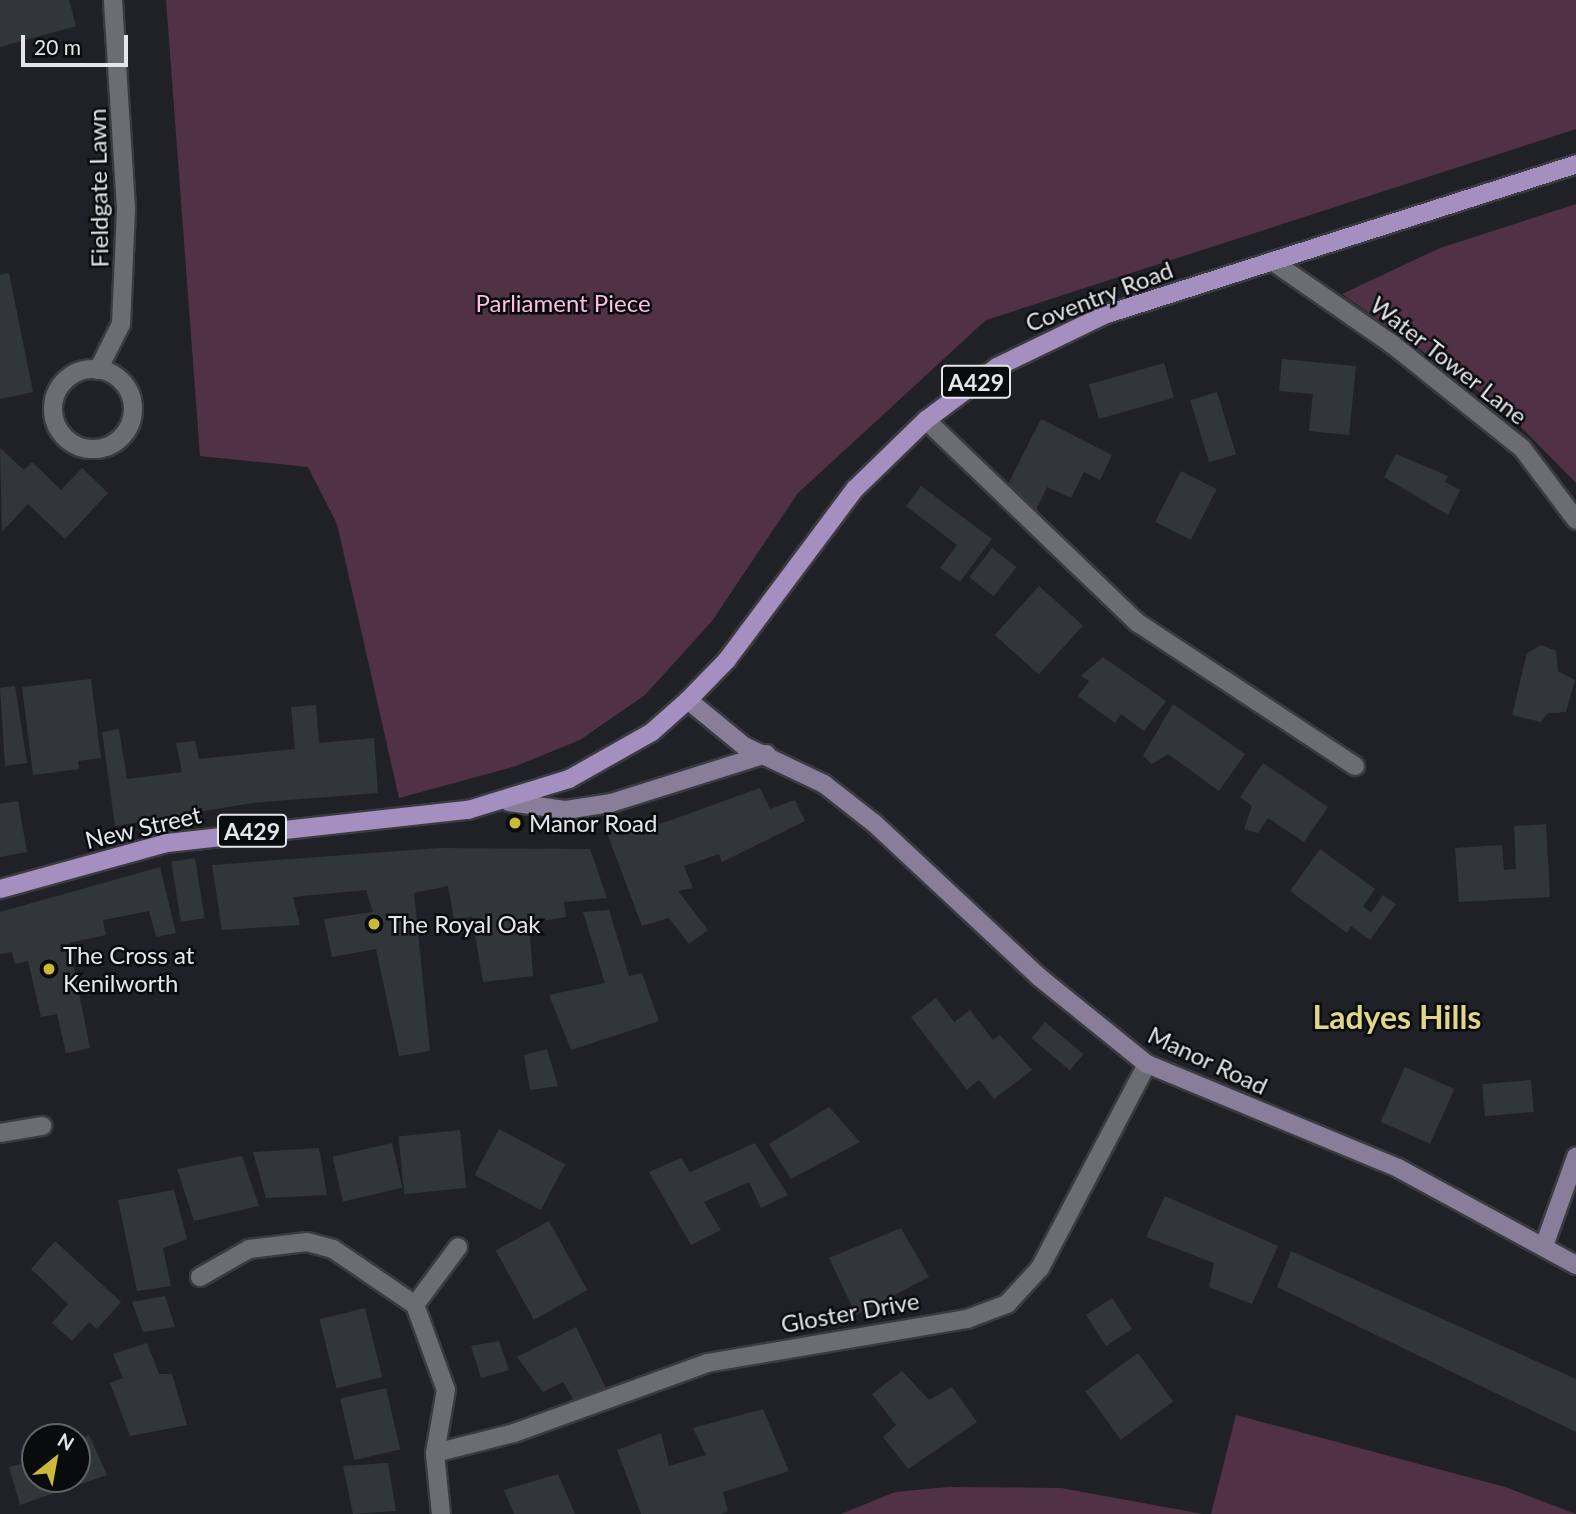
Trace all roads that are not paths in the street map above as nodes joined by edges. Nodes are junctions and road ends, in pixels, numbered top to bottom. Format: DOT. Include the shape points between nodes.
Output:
graph roads {
  1 [pos="113,0"];
  2 [pos="1576,164"];
  3 [pos="1272,261"];
  4 [pos="98,369"];
  5 [pos="926,421"];
  6 [pos="1576,520"];
  7 [pos="688,701"];
  8 [pos="766,754"];
  9 [pos="1355,766"];
  10 [pos="509,802"];
  11 [pos="0,889"];
  12 [pos="1147,1064"];
  13 [pos="41,1126"];
  14 [pos="0,1133"];
  15 [pos="1576,1157"];
  16 [pos="1544,1246"];
  17 [pos="458,1247"];
  18 [pos="1576,1265"];
  19 [pos="200,1277"];
  20 [pos="415,1305"];
  21 [pos="435,1453"];
  22 [pos="441,1514"];
  1 -- 4 [label="street, Fieldgate Lawn" via="126,208 121,324"];
  2 -- 3 [label="main road, Coventry Road / A429"];
  3 -- 5 [label="main road, Coventry Road / A429" via="1065,331 997,367"];
  3 -- 6 [label="street, Water Tower Lane" via="1392,344 1522,448"];
  4 -- 4 [label="street" via="71,375 54,398 63,436 87,449 116,442 132,418 127,388"];
  5 -- 7 [label="main road, Coventry Road / A429" via="832,515 746,636"];
  5 -- 9 [label="street" via="1138,623"];
  7 -- 8 [label="street, Manor Road" via="744,746"];
  7 -- 10 [label="main road, Coventry Road / A429" via="602,762"];
  8 -- 10 [label="street" via="611,803 566,810"];
  8 -- 12 [label="street, Manor Road" via="824,784 874,823 1039,977"];
  10 -- 11 [label="main road, New Street / A429" via="167,843"];
  12 -- 16 [label="street, Manor Road" via="1398,1168"];
  12 -- 21 [label="street, Gloster Drive" via="1040,1268 1007,1304 967,1319 707,1363 514,1433"];
  13 -- 14 [label="street"];
  15 -- 16 [label="street"];
  16 -- 18 [label="street, Manor Road"];
  17 -- 20 [label="street"];
  19 -- 20 [label="street" via="249,1249 307,1242 333,1249"];
  20 -- 21 [label="street" via="446,1390"];
  21 -- 22 [label="street"];
}
